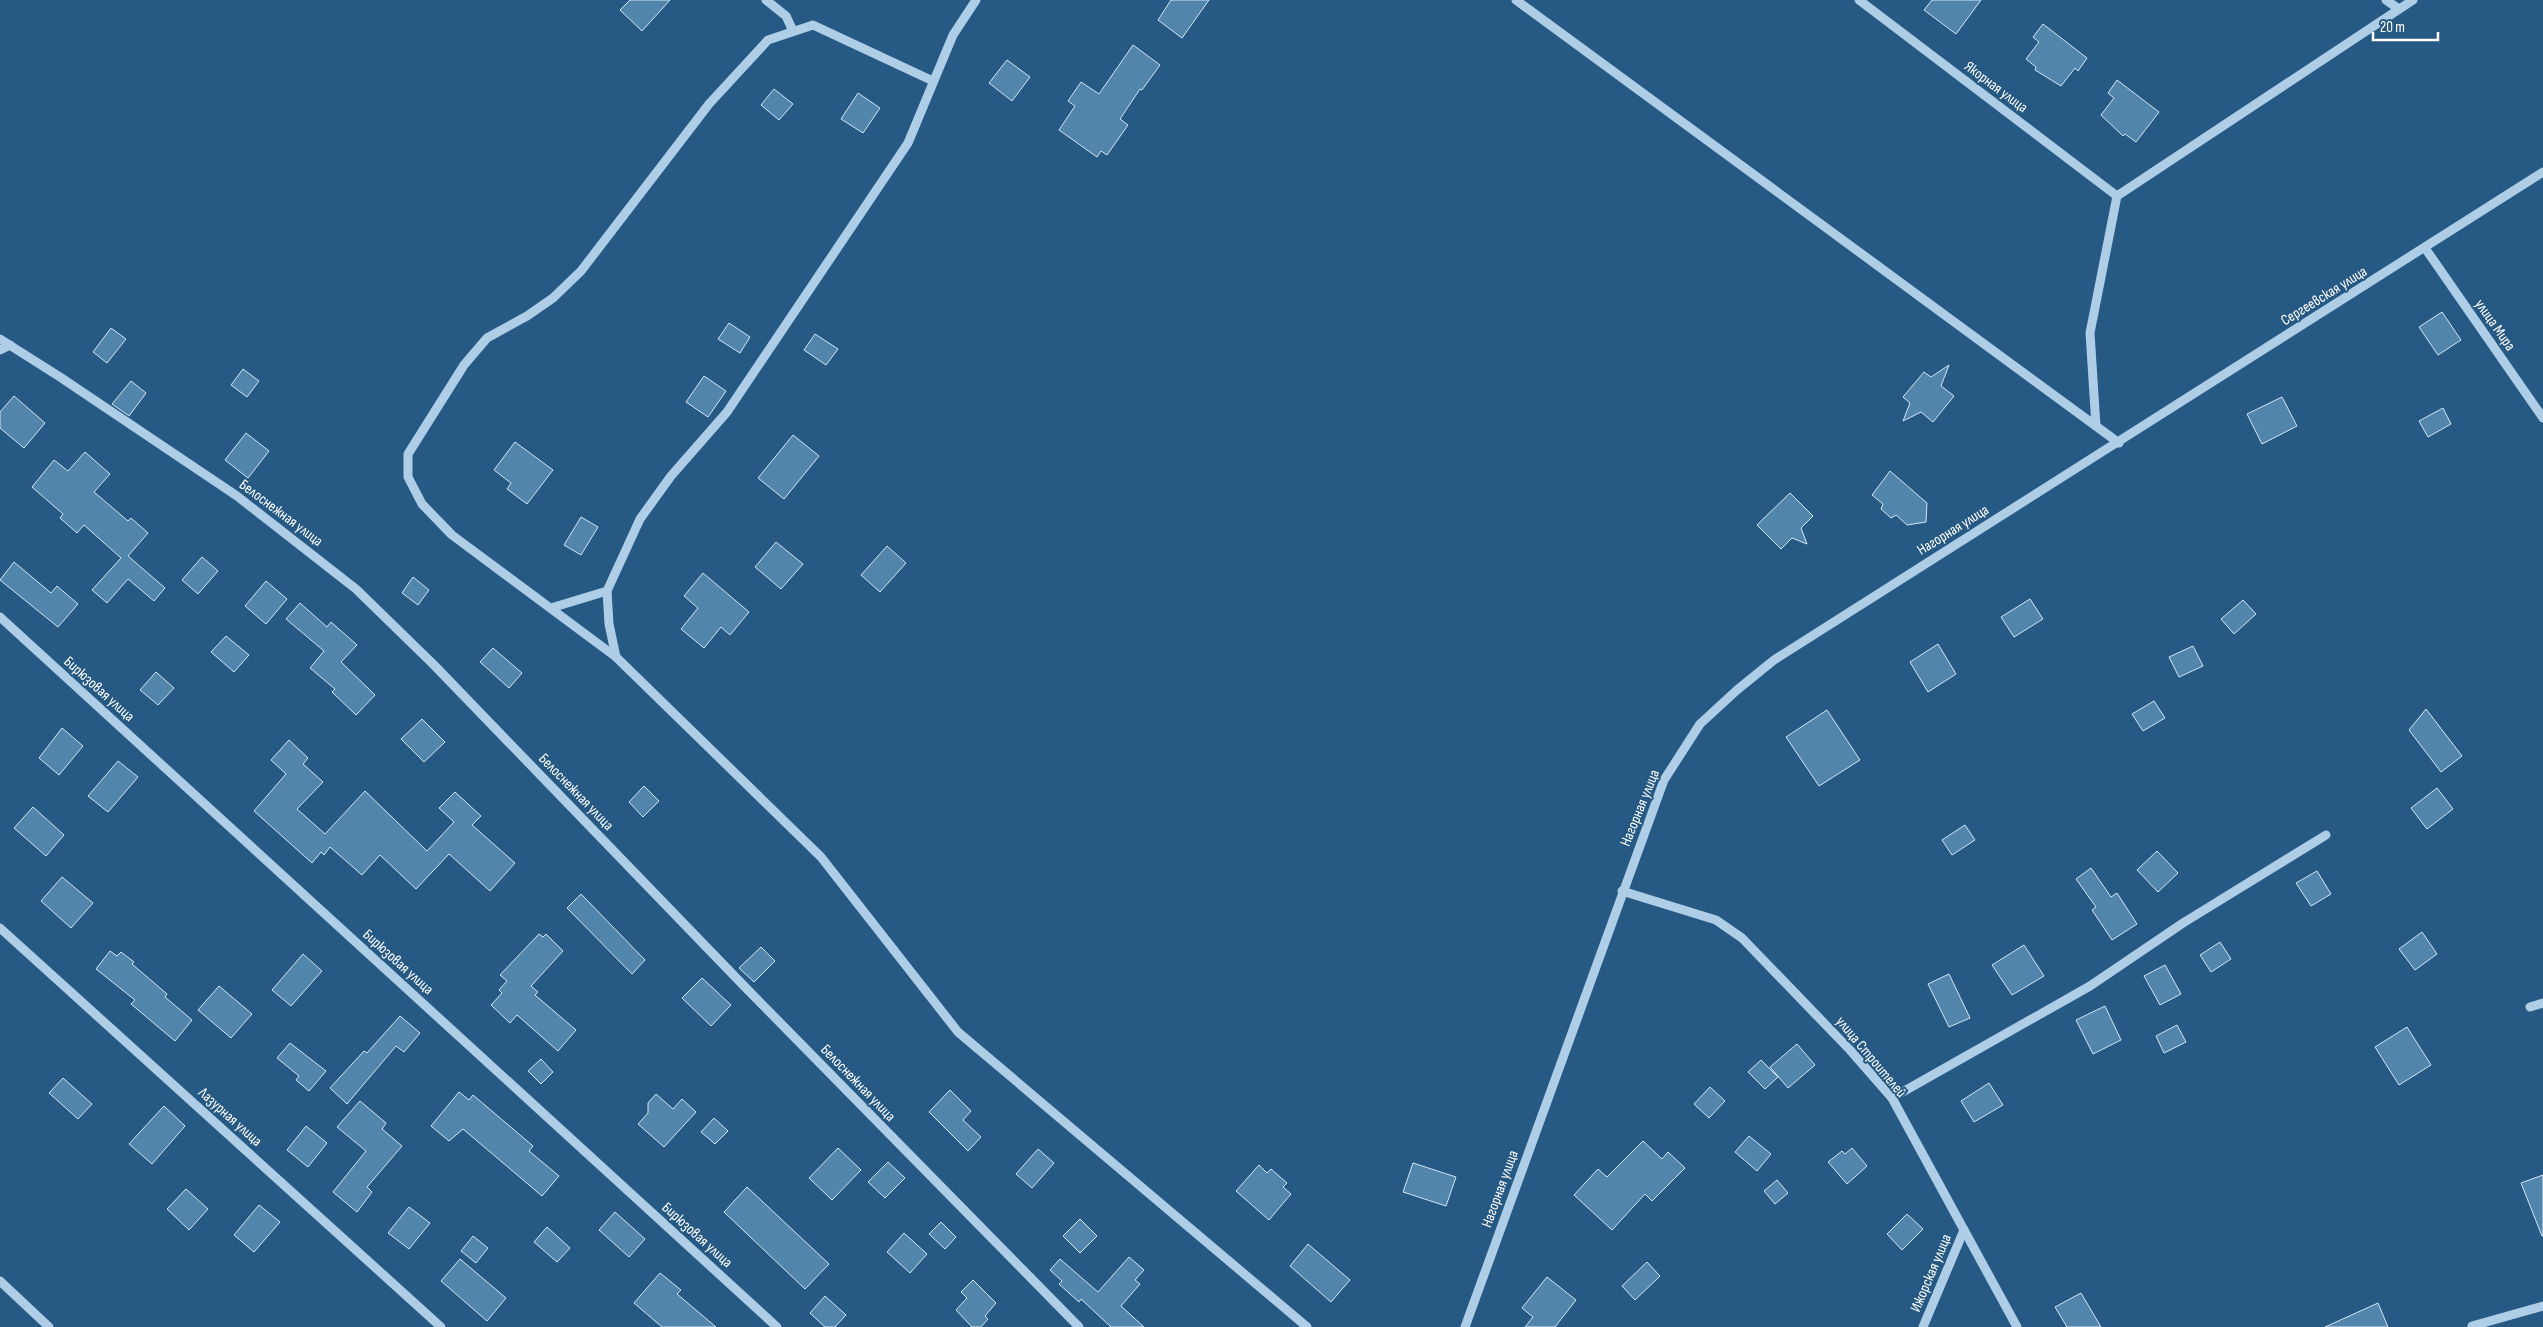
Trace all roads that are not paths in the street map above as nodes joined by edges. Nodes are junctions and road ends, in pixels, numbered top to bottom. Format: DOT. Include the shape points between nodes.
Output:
graph roads {
  1 [pos="766,0"];
  2 [pos="976,0"];
  3 [pos="1516,0"];
  4 [pos="1859,0"];
  5 [pos="2386,0"];
  6 [pos="2413,0"];
  7 [pos="2399,9"];
  8 [pos="793,30"];
  9 [pos="933,81"];
  10 [pos="2543,172"];
  11 [pos="2117,196"];
  12 [pos="2425,248"];
  13 [pos="0,339"];
  14 [pos="10,345"];
  15 [pos="0,350"];
  16 [pos="2543,418"];
  17 [pos="2096,426"];
  18 [pos="2119,443"];
  19 [pos="607,591"];
  20 [pos="552,608"];
  21 [pos="0,617"];
  22 [pos="616,658"];
  23 [pos="2326,835"];
  24 [pos="1622,891"];
  25 [pos="0,928"];
  26 [pos="2543,1003"];
  27 [pos="2530,1007"];
  28 [pos="1892,1098"];
  29 [pos="1964,1230"];
  30 [pos="0,1281"];
  31 [pos="2543,1306"];
  32 [pos="49,1327"];
  33 [pos="441,1327"];
  34 [pos="777,1327"];
  35 [pos="1079,1327"];
  36 [pos="1307,1327"];
  37 [pos="1465,1327"];
  38 [pos="1923,1327"];
  39 [pos="2017,1327"];
  40 [pos="2471,1327"];
  1 -- 8 [label="street" via="786,16"];
  2 -- 9 [label="street" via="953,36"];
  3 -- 17 [label="street"];
  4 -- 11 [label="street, Якорная улица"];
  5 -- 7 [label="street"];
  6 -- 7 [label="street"];
  7 -- 11 [label="street"];
  8 -- 9 [label="street" via="813,25"];
  8 -- 20 [label="street" via="768,40 737,72 581,271 553,298 487,338 464,365 408,454 408,477 422,504 452,536"];
  9 -- 19 [label="street" via="908,143 727,412 671,476 640,519"];
  10 -- 12 [label="street, Сергеевская улица"];
  11 -- 17 [label="street" via="2090,333"];
  12 -- 16 [label="street, улица Мира"];
  12 -- 18 [label="street, Сергеевская улица"];
  13 -- 14 [label="street, Белоснежная улица"];
  14 -- 15 [label="street"];
  14 -- 35 [label="street, Белоснежная улица" via="237,496 356,589 441,672"];
  17 -- 18 [label="street"];
  18 -- 24 [label="street, Нагорная улица" via="1774,660 1737,690 1700,724 1664,780"];
  19 -- 20 [label="street"];
  19 -- 22 [label="street"];
  20 -- 22 [label="street"];
  21 -- 34 [label="street, Бирюзовая улица"];
  22 -- 36 [label="street" via="820,857 958,1032"];
  23 -- 28 [label="street" via="2183,923 2090,986"];
  24 -- 28 [label="street, улица Строителей" via="1716,920 1742,938"];
  24 -- 37 [label="street, Нагорная улица"];
  25 -- 33 [label="street, Лазурная улица"];
  26 -- 27 [label="street"];
  28 -- 29 [label="street, улица Строителей"];
  29 -- 38 [label="street, Ижорская улица"];
  29 -- 39 [label="street, улица Строителей"];
  30 -- 32 [label="street"];
  31 -- 40 [label="street"];
}
